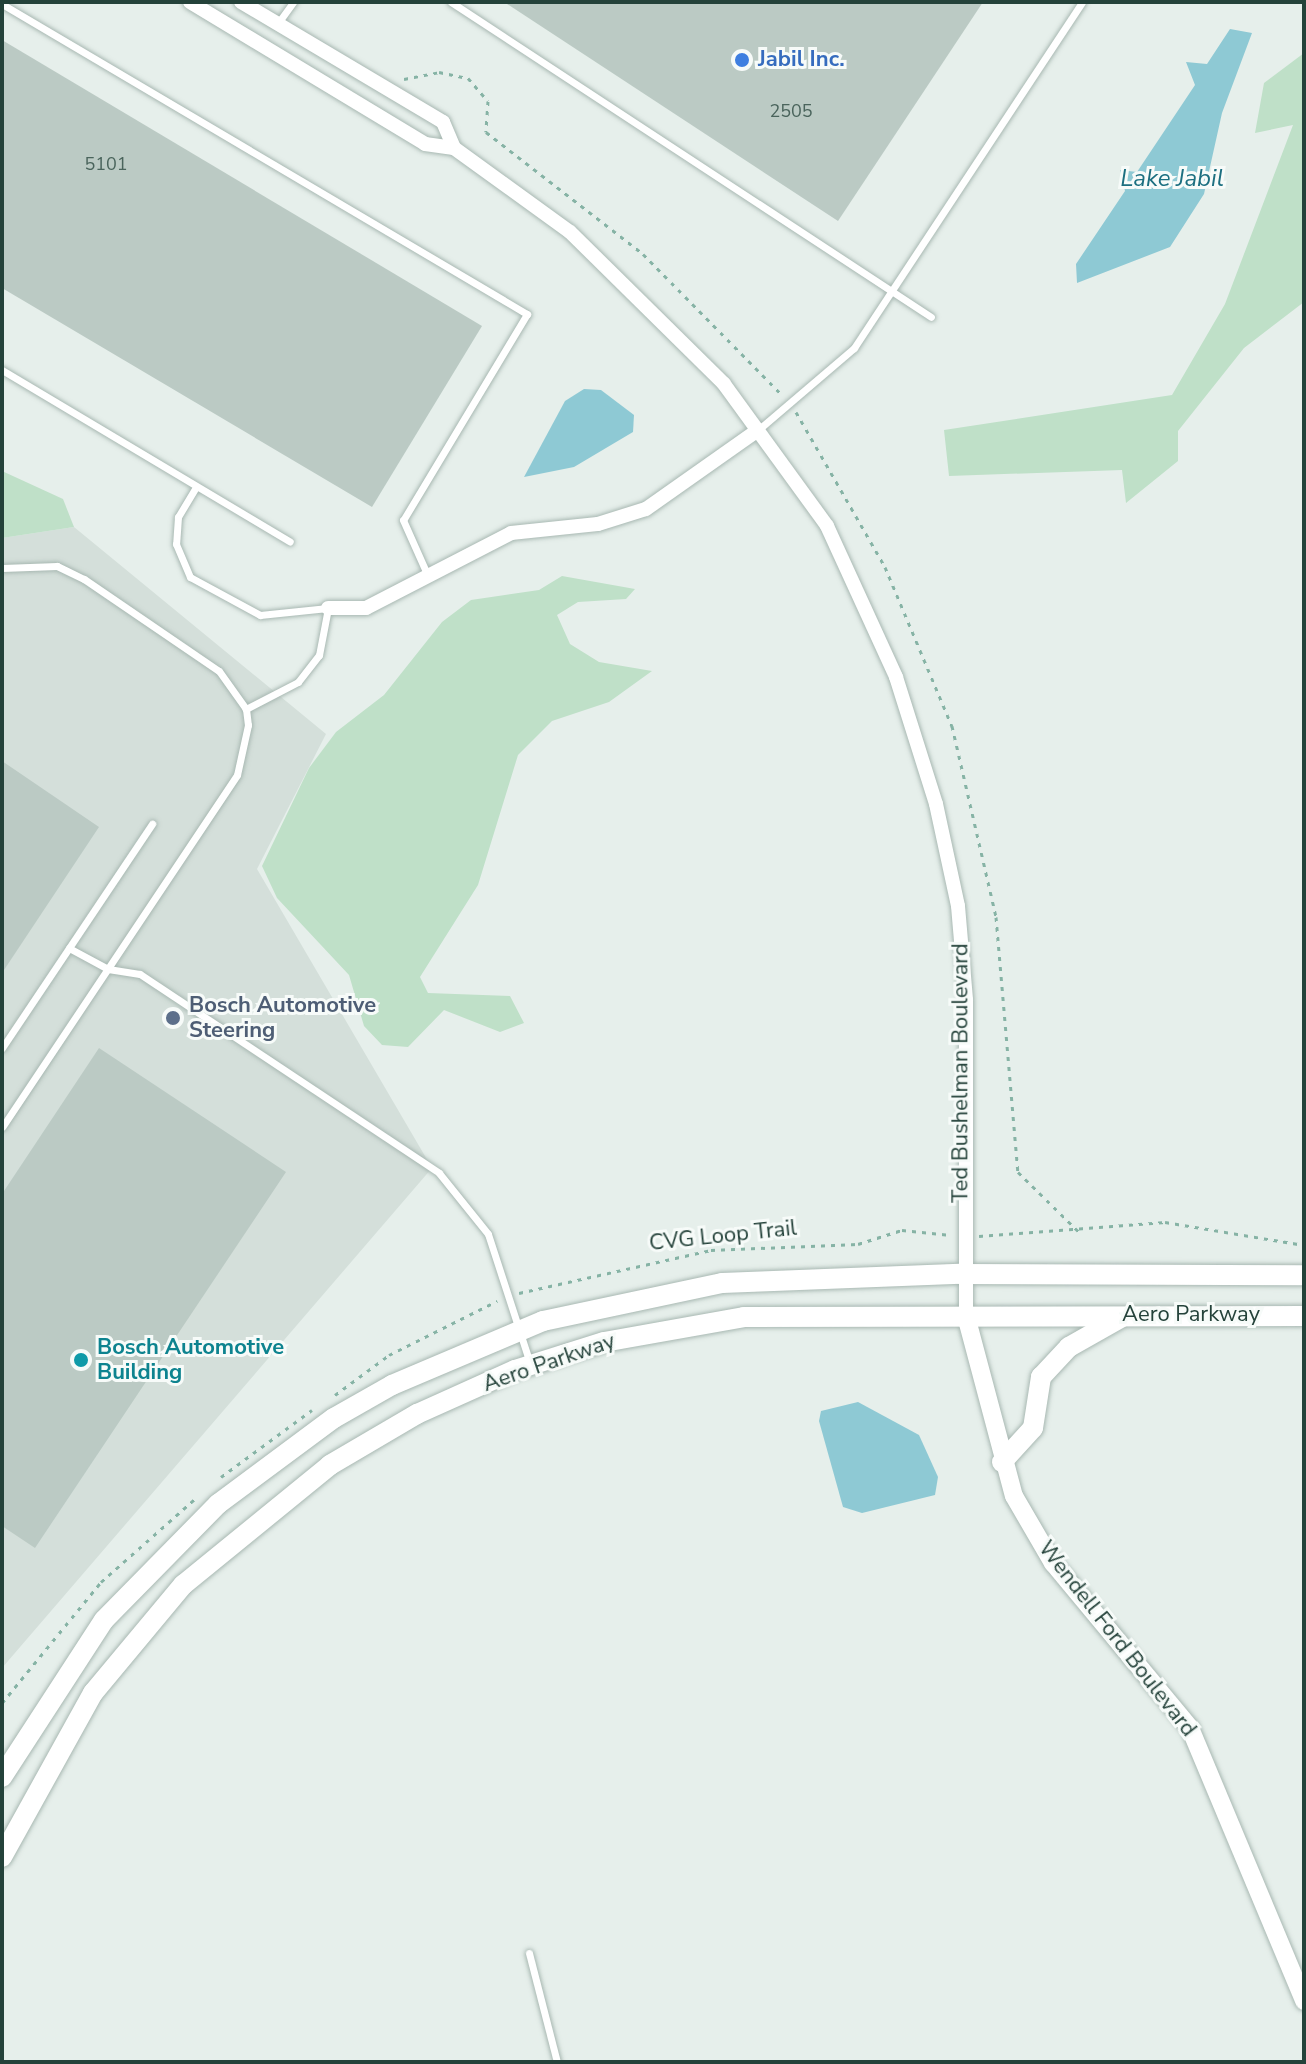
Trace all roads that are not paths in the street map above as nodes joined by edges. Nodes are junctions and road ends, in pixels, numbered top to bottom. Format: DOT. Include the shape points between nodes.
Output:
graph roads {
  1 [pos="190,2"];
  2 [pos="241,2"];
  3 [pos="293,2"];
  4 [pos="451,2"];
  5 [pos="1082,2"];
  6 [pos="2,4"];
  7 [pos="278,24"];
  8 [pos="454,148"];
  9 [pos="893,292"];
  10 [pos="931,317"];
  11 [pos="2,370"];
  12 [pos="758,430"];
  13 [pos="196,487"];
  14 [pos="290,542"];
  15 [pos="2,568"];
  16 [pos="427,574"];
  17 [pos="328,608"];
  18 [pos="246,709"];
  19 [pos="152,824"];
  20 [pos="69,948"];
  21 [pos="108,969"];
  22 [pos="2,1048"];
  23 [pos="2,1127"];
  24 [pos="960,1274"];
  25 [pos="1304,1275"];
  26 [pos="1126,1315"];
  27 [pos="966,1316"];
  28 [pos="1304,1316"];
  29 [pos="519,1330"];
  30 [pos="531,1365"];
  31 [pos="1002,1462"];
  32 [pos="2,1777"];
  33 [pos="2,1857"];
  34 [pos="529,1953"];
  35 [pos="1304,2001"];
  36 [pos="557,2062"];
  1 -- 8 [label="street, Ted Bushelman Boulevard" via="425,144"];
  2 -- 7 [label="street, Ted Bushelman Boulevard"];
  3 -- 7 [label="lane"];
  4 -- 9 [label="lane"];
  5 -- 9 [label="lane"];
  6 -- 16 [label="lane" via="527,314 403,520"];
  7 -- 8 [label="street, Ted Bushelman Boulevard" via="443,122"];
  8 -- 12 [label="street, Ted Bushelman Boulevard" via="611,267 689,344"];
  9 -- 10 [label="lane"];
  9 -- 12 [label="lane" via="837,366"];
  11 -- 13 [label="lane"];
  12 -- 16 [label="street" via="646,509 598,524 511,533"];
  12 -- 24 [label="street, Ted Bushelman Boulevard" via="827,526 867,611 936,804 963,948"];
  13 -- 14 [label="lane"];
  13 -- 17 [label="lane" via="178,517 176,544 198,585 260,615"];
  15 -- 18 [label="lane" via="46,564 84,579 219,671"];
  16 -- 17 [label="street" via="366,608"];
  17 -- 18 [label="lane" via="319,655 298,682"];
  18 -- 21 [label="lane" via="246,750 237,775"];
  19 -- 20 [label="lane"];
  20 -- 21 [label="lane"];
  20 -- 22 [label="lane"];
  21 -- 23 [label="lane"];
  21 -- 29 [label="lane" via="140,974 439,1173 488,1234"];
  24 -- 25 [label="main road, Aero Parkway"];
  24 -- 27 [label="street, Ted Bushelman Boulevard"];
  24 -- 29 [label="main road, Aero Parkway" via="722,1283 627,1298"];
  26 -- 27 [label="main road, Aero Parkway"];
  26 -- 28 [label="main road, Aero Parkway"];
  26 -- 31 [label="main road" via="1052,1363 1041,1377 1033,1428"];
  27 -- 30 [label="main road, Aero Parkway" via="729,1318 604,1342"];
  27 -- 31 [label="street, Wendell Ford Boulevard"];
  29 -- 30 [label="lane"];
  29 -- 32 [label="main road, Aero Parkway" via="334,1418 218,1504 104,1620"];
  30 -- 33 [label="main road, Aero Parkway" via="417,1414 341,1458 183,1585 93,1693"];
  31 -- 35 [label="street, Wendell Ford Boulevard" via="1053,1563 1190,1728"];
  34 -- 36 [label="lane"];
}
